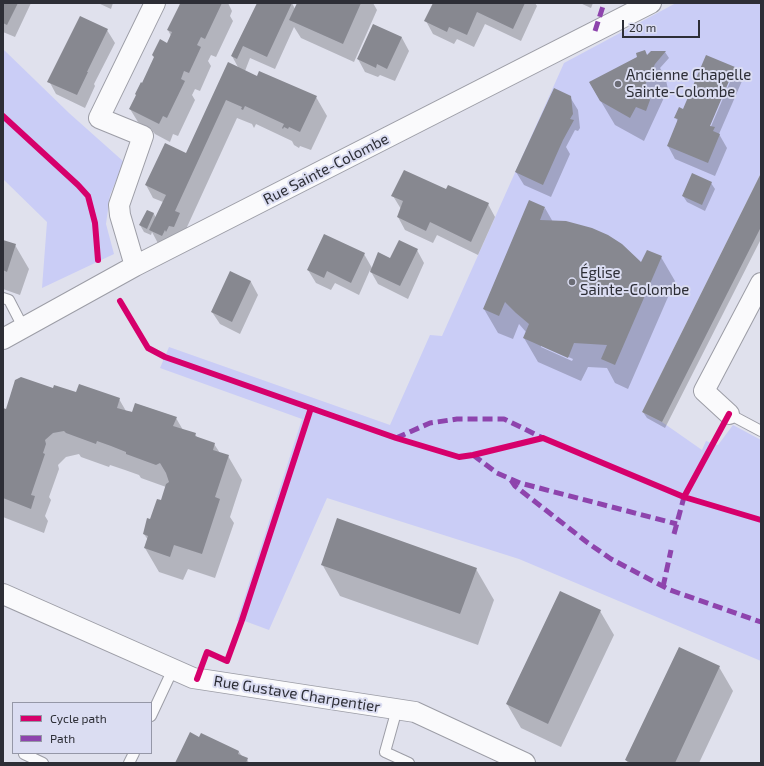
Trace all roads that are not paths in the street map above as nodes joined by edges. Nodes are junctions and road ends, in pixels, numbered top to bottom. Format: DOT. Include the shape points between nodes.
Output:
graph roads {
  1 [pos="155,3"];
  2 [pos="651,3"];
  3 [pos="135,266"];
  4 [pos="761,283"];
  5 [pos="3,298"];
  6 [pos="23,327"];
  7 [pos="3,338"];
  8 [pos="728,414"];
  9 [pos="761,431"];
  10 [pos="3,594"];
  11 [pos="173,669"];
  12 [pos="397,709"];
  13 [pos="152,714"];
  14 [pos="24,754"];
  15 [pos="134,754"];
  16 [pos="42,763"];
  17 [pos="129,763"];
  18 [pos="409,763"];
  19 [pos="525,763"];
  1 -- 3 [label="street" via="99,118 143,136 120,204 120,215"];
  2 -- 3 [label="street, Rue Sainte-Colombe"];
  3 -- 6 [label="street, Rue Sainte-Colombe"];
  4 -- 8 [label="street" via="704,392"];
  5 -- 6 [label="lane" via="9,300"];
  6 -- 7 [label="street, Rue Sainte-Colombe"];
  8 -- 9 [label="lane"];
  10 -- 11 [label="street, Rue Gustave Charpentier"];
  11 -- 12 [label="street, Rue Gustave Charpentier" via="193,678"];
  11 -- 13 [label="lane"];
  12 -- 18 [label="lane" via="385,752"];
  12 -- 19 [label="street, Rue Gustave Charpentier" via="415,712"];
  14 -- 16 [label="lane"];
  15 -- 17 [label="lane"];
}
